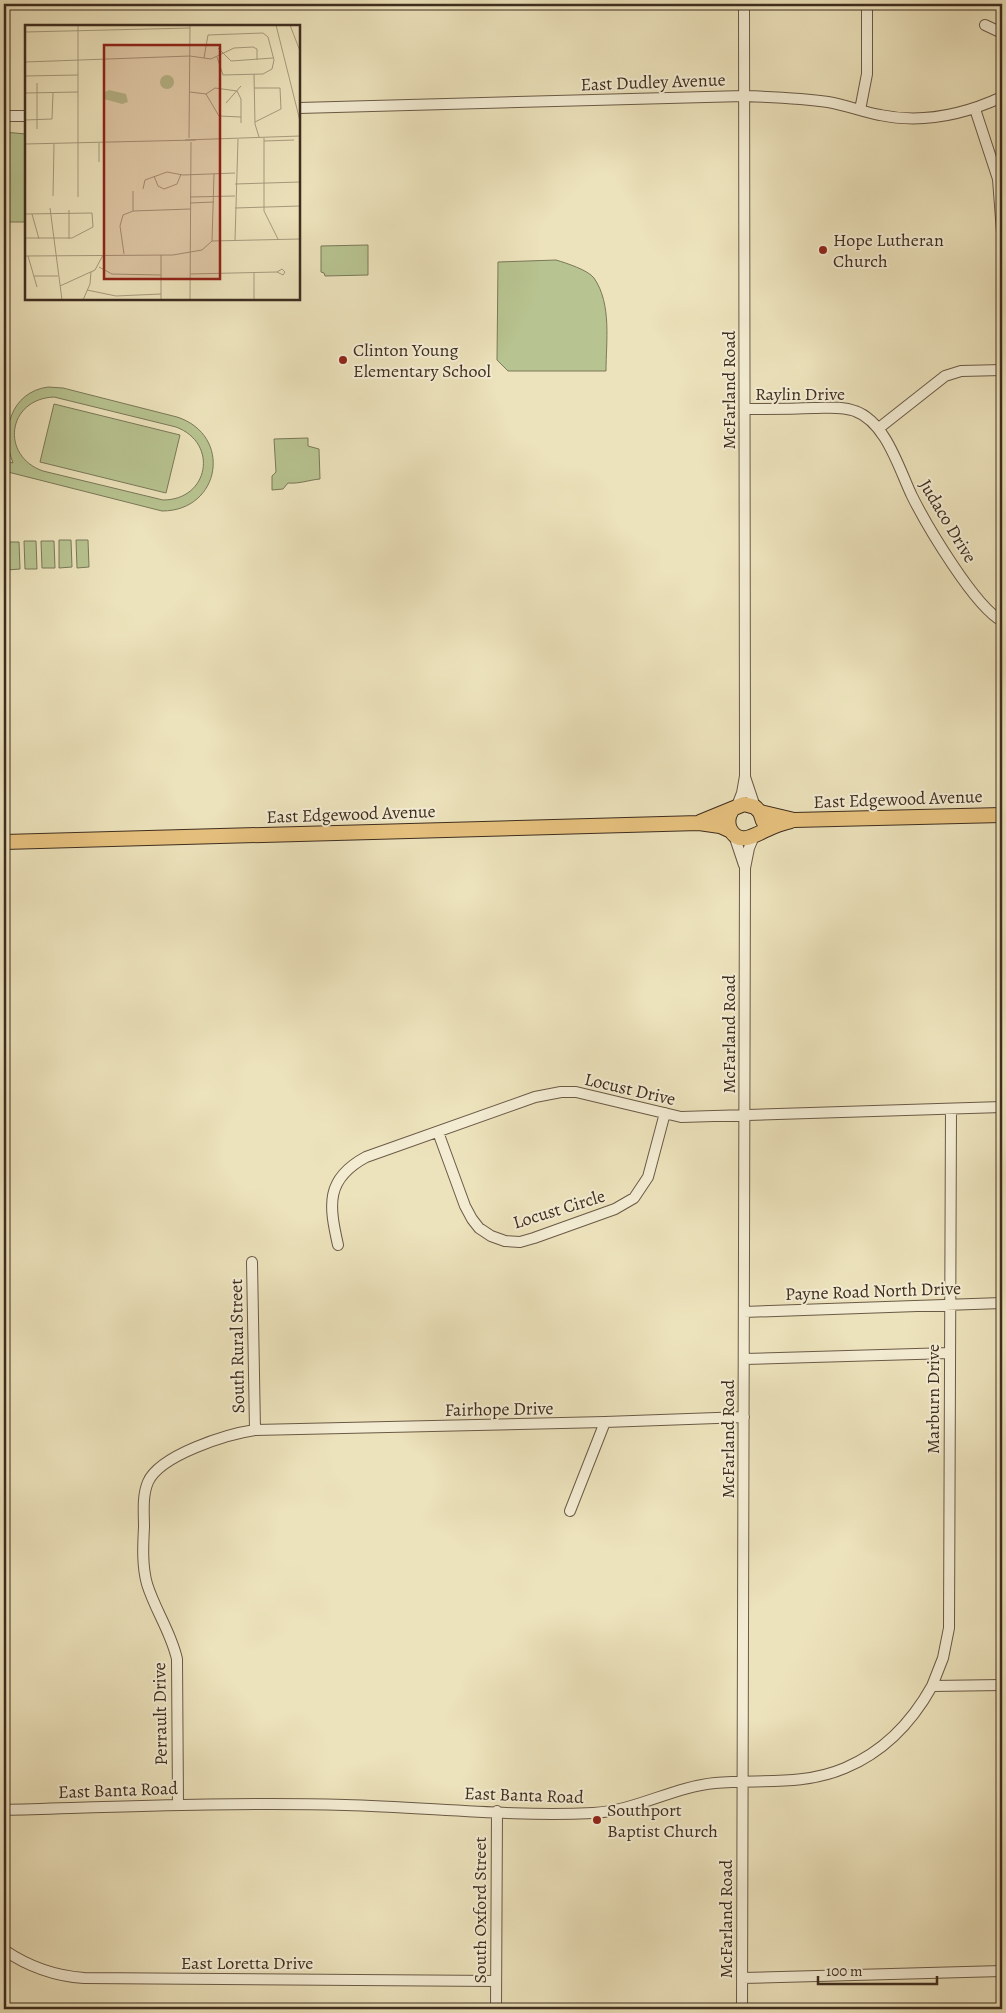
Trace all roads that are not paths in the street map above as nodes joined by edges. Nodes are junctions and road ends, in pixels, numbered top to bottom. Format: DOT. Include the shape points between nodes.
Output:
graph roads {
  1 [pos="744,4"];
  2 [pos="867,4"];
  3 [pos="985,25"];
  4 [pos="1002,33"];
  5 [pos="744,96"];
  6 [pos="1002,96"];
  7 [pos="300,108"];
  8 [pos="975,109"];
  9 [pos="860,110"];
  10 [pos="4,116"];
  11 [pos="25,116"];
  12 [pos="1002,232"];
  13 [pos="1002,370"];
  14 [pos="746,410"];
  15 [pos="879,428"];
  16 [pos="1002,621"];
  17 [pos="745,776"];
  18 [pos="734,808"];
  19 [pos="758,810"];
  20 [pos="1002,815"];
  21 [pos="794,820"];
  22 [pos="698,823"];
  23 [pos="733,833"];
  24 [pos="756,834"];
  25 [pos="4,842"];
  26 [pos="745,868"];
  27 [pos="1002,1107"];
  28 [pos="951,1108"];
  29 [pos="665,1113"];
  30 [pos="745,1115"];
  31 [pos="438,1132"];
  32 [pos="338,1245"];
  33 [pos="252,1262"];
  34 [pos="1002,1303"];
  35 [pos="950,1304"];
  36 [pos="744,1312"];
  37 [pos="950,1353"];
  38 [pos="744,1359"];
  39 [pos="744,1417"];
  40 [pos="605,1422"];
  41 [pos="255,1430"];
  42 [pos="570,1511"];
  43 [pos="1002,1685"];
  44 [pos="932,1686"];
  45 [pos="743,1782"];
  46 [pos="178,1805"];
  47 [pos="4,1810"];
  48 [pos="497,1811"];
  49 [pos="4,1950"];
  50 [pos="1002,1971"];
  51 [pos="742,1978"];
  52 [pos="496,1981"];
  53 [pos="496,2009"];
  54 [pos="742,2009"];
  1 -- 5 [label="street, McFarland Road"];
  2 -- 9 [label="street" via="867,74"];
  3 -- 4 [label="street"];
  5 -- 7 [label="street, East Dudley Avenue"];
  5 -- 9 [label="street, East Dudley Avenue" via="817,100"];
  5 -- 14 [label="street, McFarland Road"];
  6 -- 8 [label="street, East Dudley Avenue"];
  8 -- 9 [label="street, East Dudley Avenue" via="946,117 916,119 894,118"];
  8 -- 12 [label="street" via="998,179"];
  10 -- 11 [label="street"];
  13 -- 15 [label="street" via="961,371 944,376"];
  14 -- 15 [label="street, Raylin Drive" via="842,408 862,414"];
  14 -- 17 [label="street, McFarland Road"];
  15 -- 16 [label="street, Judaco Drive" via="913,499 936,537 983,606"];
  17 -- 18 [label="street, McFarland Road" via="742,793"];
  17 -- 19 [label="street, McFarland Road"];
  18 -- 19 [label="main road, East Edgewood Avenue" via="748,804"];
  18 -- 22 [label="main road, East Edgewood Avenue"];
  18 -- 23 [label="main road" via="728,818"];
  19 -- 21 [label="main road, East Edgewood Avenue"];
  19 -- 24 [label="main road" via="763,823"];
  20 -- 21 [label="main road, East Edgewood Avenue"];
  21 -- 24 [label="main road, East Edgewood Avenue"];
  22 -- 23 [label="main road, East Edgewood Avenue" via="720,826"];
  22 -- 25 [label="main road, East Edgewood Avenue"];
  23 -- 24 [label="main road, East Edgewood Avenue" via="746,838"];
  23 -- 26 [label="street, McFarland Road"];
  24 -- 26 [label="street, McFarland Road"];
  26 -- 30 [label="street, McFarland Road"];
  27 -- 28 [label="street, Locust Drive"];
  28 -- 30 [label="street, Locust Drive"];
  28 -- 35 [label="street, Marburn Drive"];
  29 -- 30 [label="street, Locust Drive" via="681,1117"];
  29 -- 31 [label="street, Locust Drive" via="576,1092 561,1092 535,1097"];
  29 -- 31 [label="street, Locust Circle" via="648,1177 634,1198 615,1209 520,1242 491,1236 472,1219"];
  30 -- 36 [label="street, McFarland Road"];
  31 -- 32 [label="street, Locust Drive" via="366,1157 345,1172 331,1201"];
  33 -- 41 [label="street, South Rural Street"];
  34 -- 35 [label="street, Payne Road North Drive"];
  35 -- 36 [label="street, Payne Road North Drive"];
  35 -- 37 [label="street, Marburn Drive"];
  36 -- 38 [label="street, McFarland Road"];
  37 -- 38 [label="street"];
  37 -- 44 [label="street, Marburn Drive" via="949,1628 943,1658"];
  38 -- 39 [label="street, McFarland Road"];
  39 -- 40 [label="street, Fairhope Drive"];
  39 -- 45 [label="street, McFarland Road"];
  40 -- 41 [label="street, Fairhope Drive"];
  40 -- 42 [label="street"];
  41 -- 46 [label="street, Perrault Drive" via="224,1437 164,1462 151,1475 145,1492 145,1574 173,1644 178,1666"];
  43 -- 44 [label="street"];
  44 -- 45 [label="street, East Banta Road" via="899,1731 855,1764 806,1779"];
  45 -- 48 [label="street, East Banta Road" via="700,1786 600,1812"];
  45 -- 51 [label="street, McFarland Road"];
  46 -- 47 [label="street, East Banta Road"];
  46 -- 48 [label="street, East Banta Road" via="320,1804"];
  48 -- 52 [label="street, South Oxford Street"];
  49 -- 52 [label="street, East Loretta Drive" via="51,1974 84,1978"];
  50 -- 51 [label="street"];
  51 -- 54 [label="street, McFarland Road"];
  52 -- 53 [label="street, South Oxford Street"];
}
